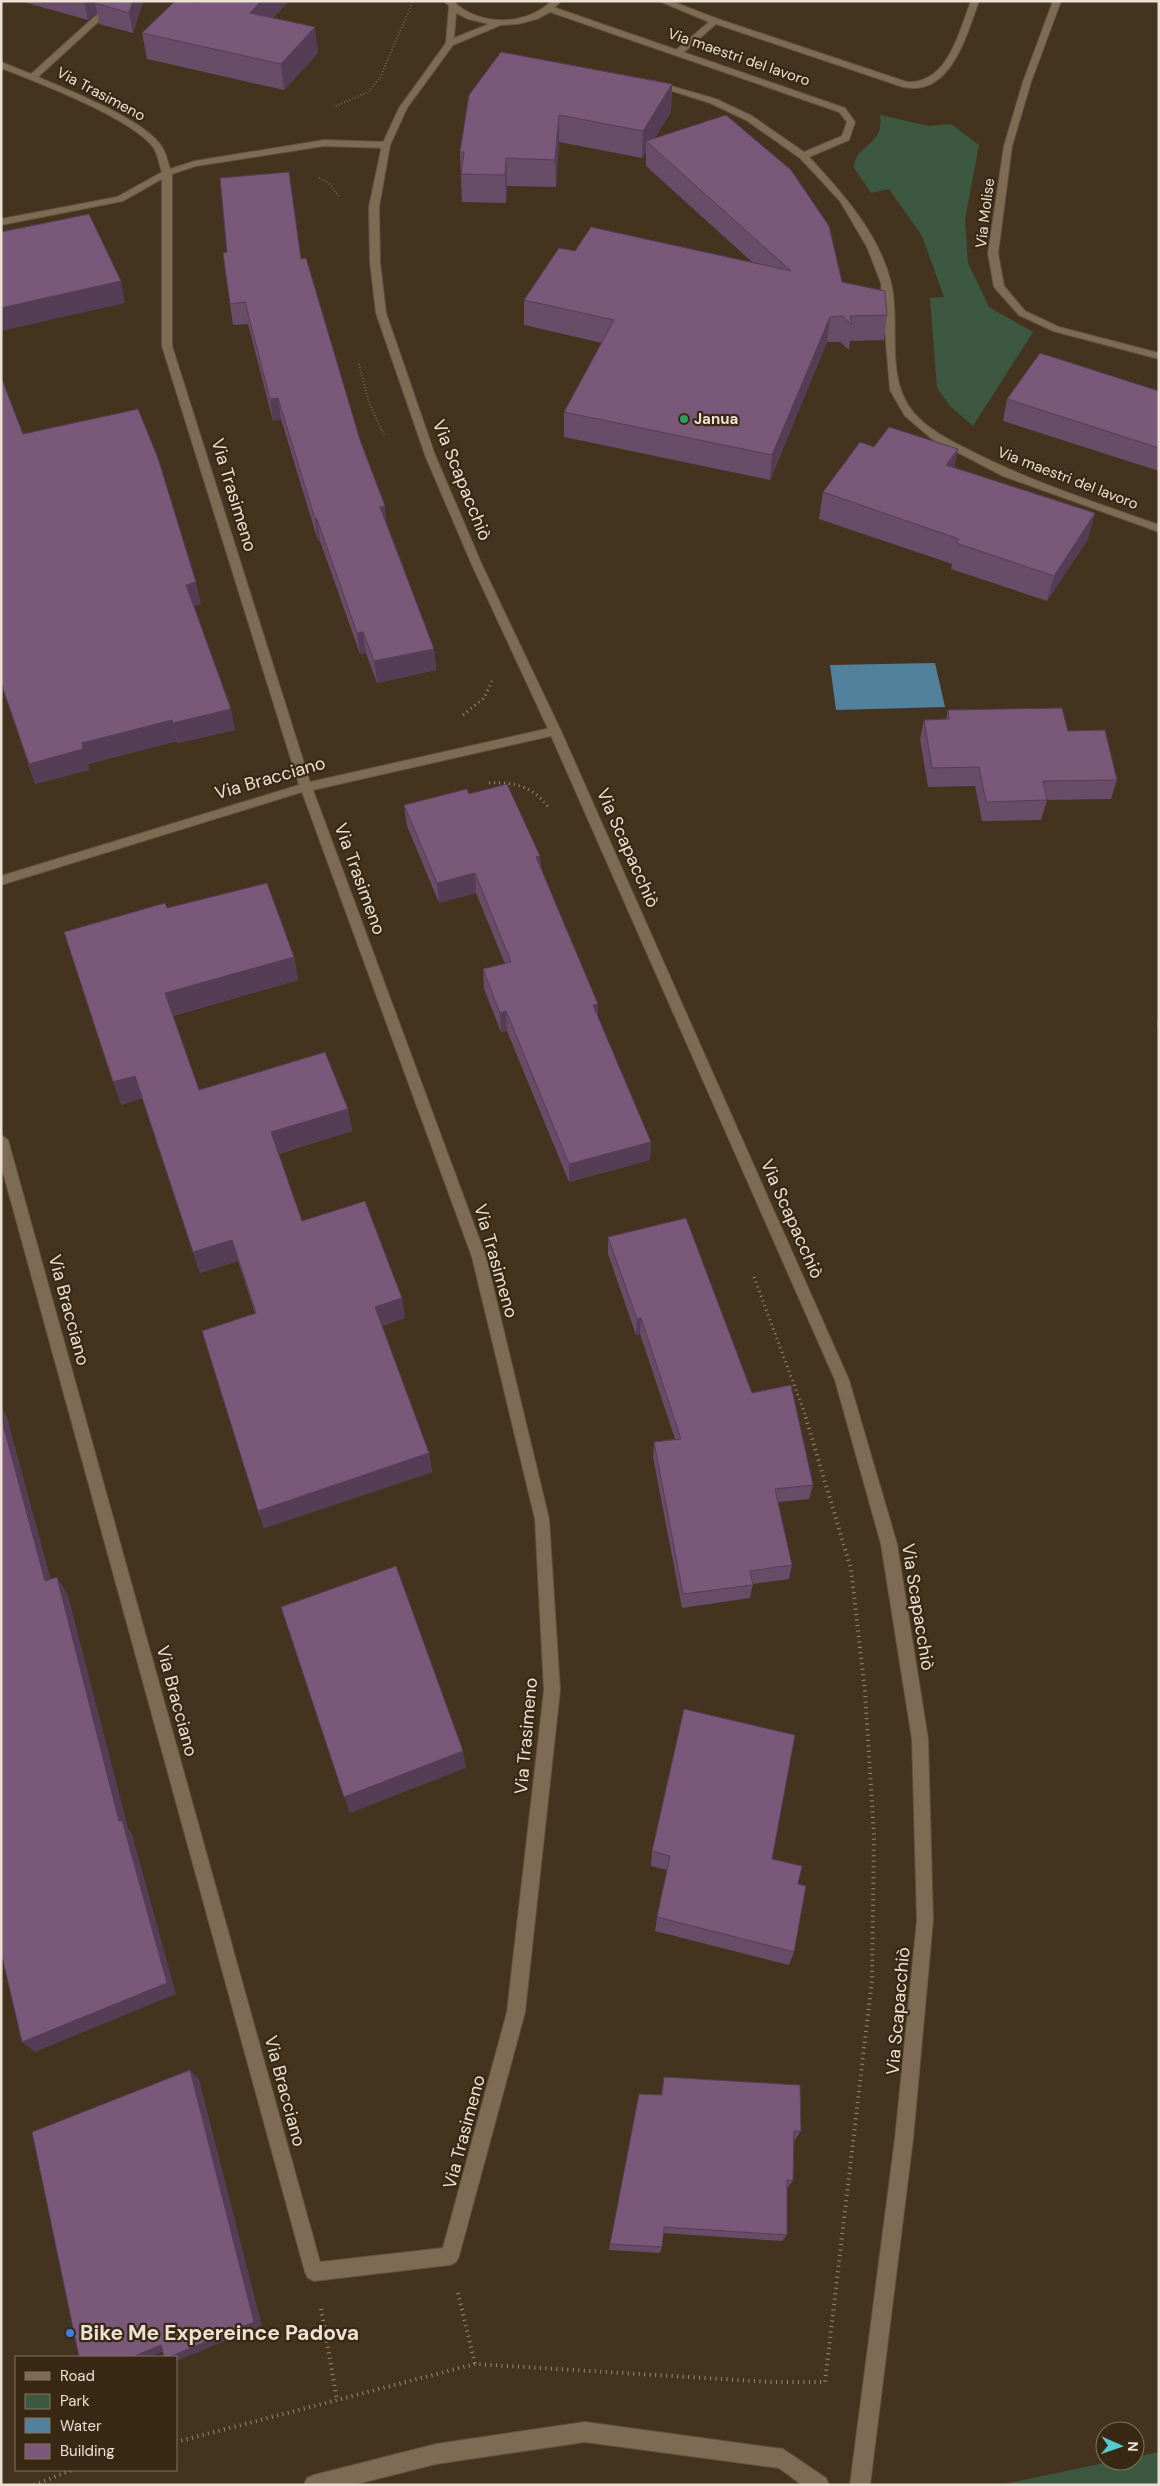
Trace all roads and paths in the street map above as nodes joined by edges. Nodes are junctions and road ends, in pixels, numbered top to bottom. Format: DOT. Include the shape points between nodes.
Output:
graph roads {
  1 [pos="117,1"];
  2 [pos="414,1"];
  3 [pos="663,1"];
  4 [pos="975,1"];
  5 [pos="1057,1"];
  6 [pos="450,5"];
  7 [pos="553,5"];
  8 [pos="715,21"];
  9 [pos="501,22"];
  10 [pos="450,43"];
  11 [pos="679,52"];
  12 [pos="1,65"];
  13 [pos="33,77"];
  14 [pos="641,81"];
  15 [pos="336,106"];
  16 [pos="386,145"];
  17 [pos="802,156"];
  18 [pos="167,173"];
  19 [pos="1,222"];
  20 [pos="1159,356"];
  21 [pos="1159,529"];
  22 [pos="555,731"];
  23 [pos="489,783"];
  24 [pos="306,786"];
  25 [pos="552,815"];
  26 [pos="1,881"];
  27 [pos="1,1140"];
  28 [pos="753,1273"];
  29 [pos="450,2256"];
  30 [pos="314,2272"];
  31 [pos="475,2364"];
  32 [pos="337,2400"];
  33 [pos="178,2441"];
  34 [pos="69,2471"];
  35 [pos="34,2485"];
  36 [pos="314,2485"];
  37 [pos="819,2485"];
  38 [pos="860,2485"];
  1 -- 13 [label="street"];
  2 -- 15 [label="path" via="380,78 368,92"];
  3 -- 8 [label="street"];
  4 -- 8 [label="street" via="947,65 942,73 923,85 906,85"];
  5 -- 20 [label="street, Via Molise" via="1008,146 993,253 999,287 1022,313 1056,329"];
  6 -- 9 [label="street" via="465,15"];
  6 -- 10 [label="street"];
  7 -- 9 [label="street" via="535,17"];
  7 -- 11 [label="street, Via maestri del lavoro"];
  8 -- 11 [label="street"];
  9 -- 10 [label="street"];
  10 -- 16 [label="street, Via Scapacchiò" via="403,108"];
  11 -- 17 [label="street, Via maestri del lavoro" via="842,110 851,122 846,138"];
  12 -- 13 [label="street, Via Trasimeno"];
  13 -- 18 [label="street, Via Trasimeno" via="133,126 157,146"];
  14 -- 17 [label="street, Via maestri del lavoro" via="713,101 749,118"];
  16 -- 18 [label="street" via="324,143 195,164"];
  16 -- 22 [label="street, Via Scapacchiò" via="374,207 375,262 381,313 430,455 477,565"];
  17 -- 21 [label="street, Via maestri del lavoro" via="844,200 876,256 886,283 895,390 909,414 936,437 1007,474"];
  18 -- 19 [label="street" via="120,199"];
  18 -- 24 [label="street, Via Trasimeno" via="167,346"];
  22 -- 24 [label="street, Via Bracciano"];
  22 -- 38 [label="street, Via Scapacchiò" via="842,1380 889,1544 920,1739 925,1920 904,2140"];
  23 -- 25 [label="path" via="526,786 538,792"];
  24 -- 26 [label="street, Via Bracciano"];
  24 -- 29 [label="street, Via Trasimeno" via="479,1257 542,1519 552,1690 516,2012"];
  27 -- 30 [label="street, Via Bracciano"];
  28 -- 31 [label="path" via="803,1408 851,1569 865,1692 874,1834 872,1980 825,2382 770,2382"];
  29 -- 30 [label="street"];
  29 -- 31 [label="path"];
  30 -- 32 [label="path"];
  31 -- 32 [label="path"];
  32 -- 33 [label="path"];
  34 -- 35 [label="path"];
  36 -- 37 [label="street" via="436,2454 584,2432 783,2459"];
}
